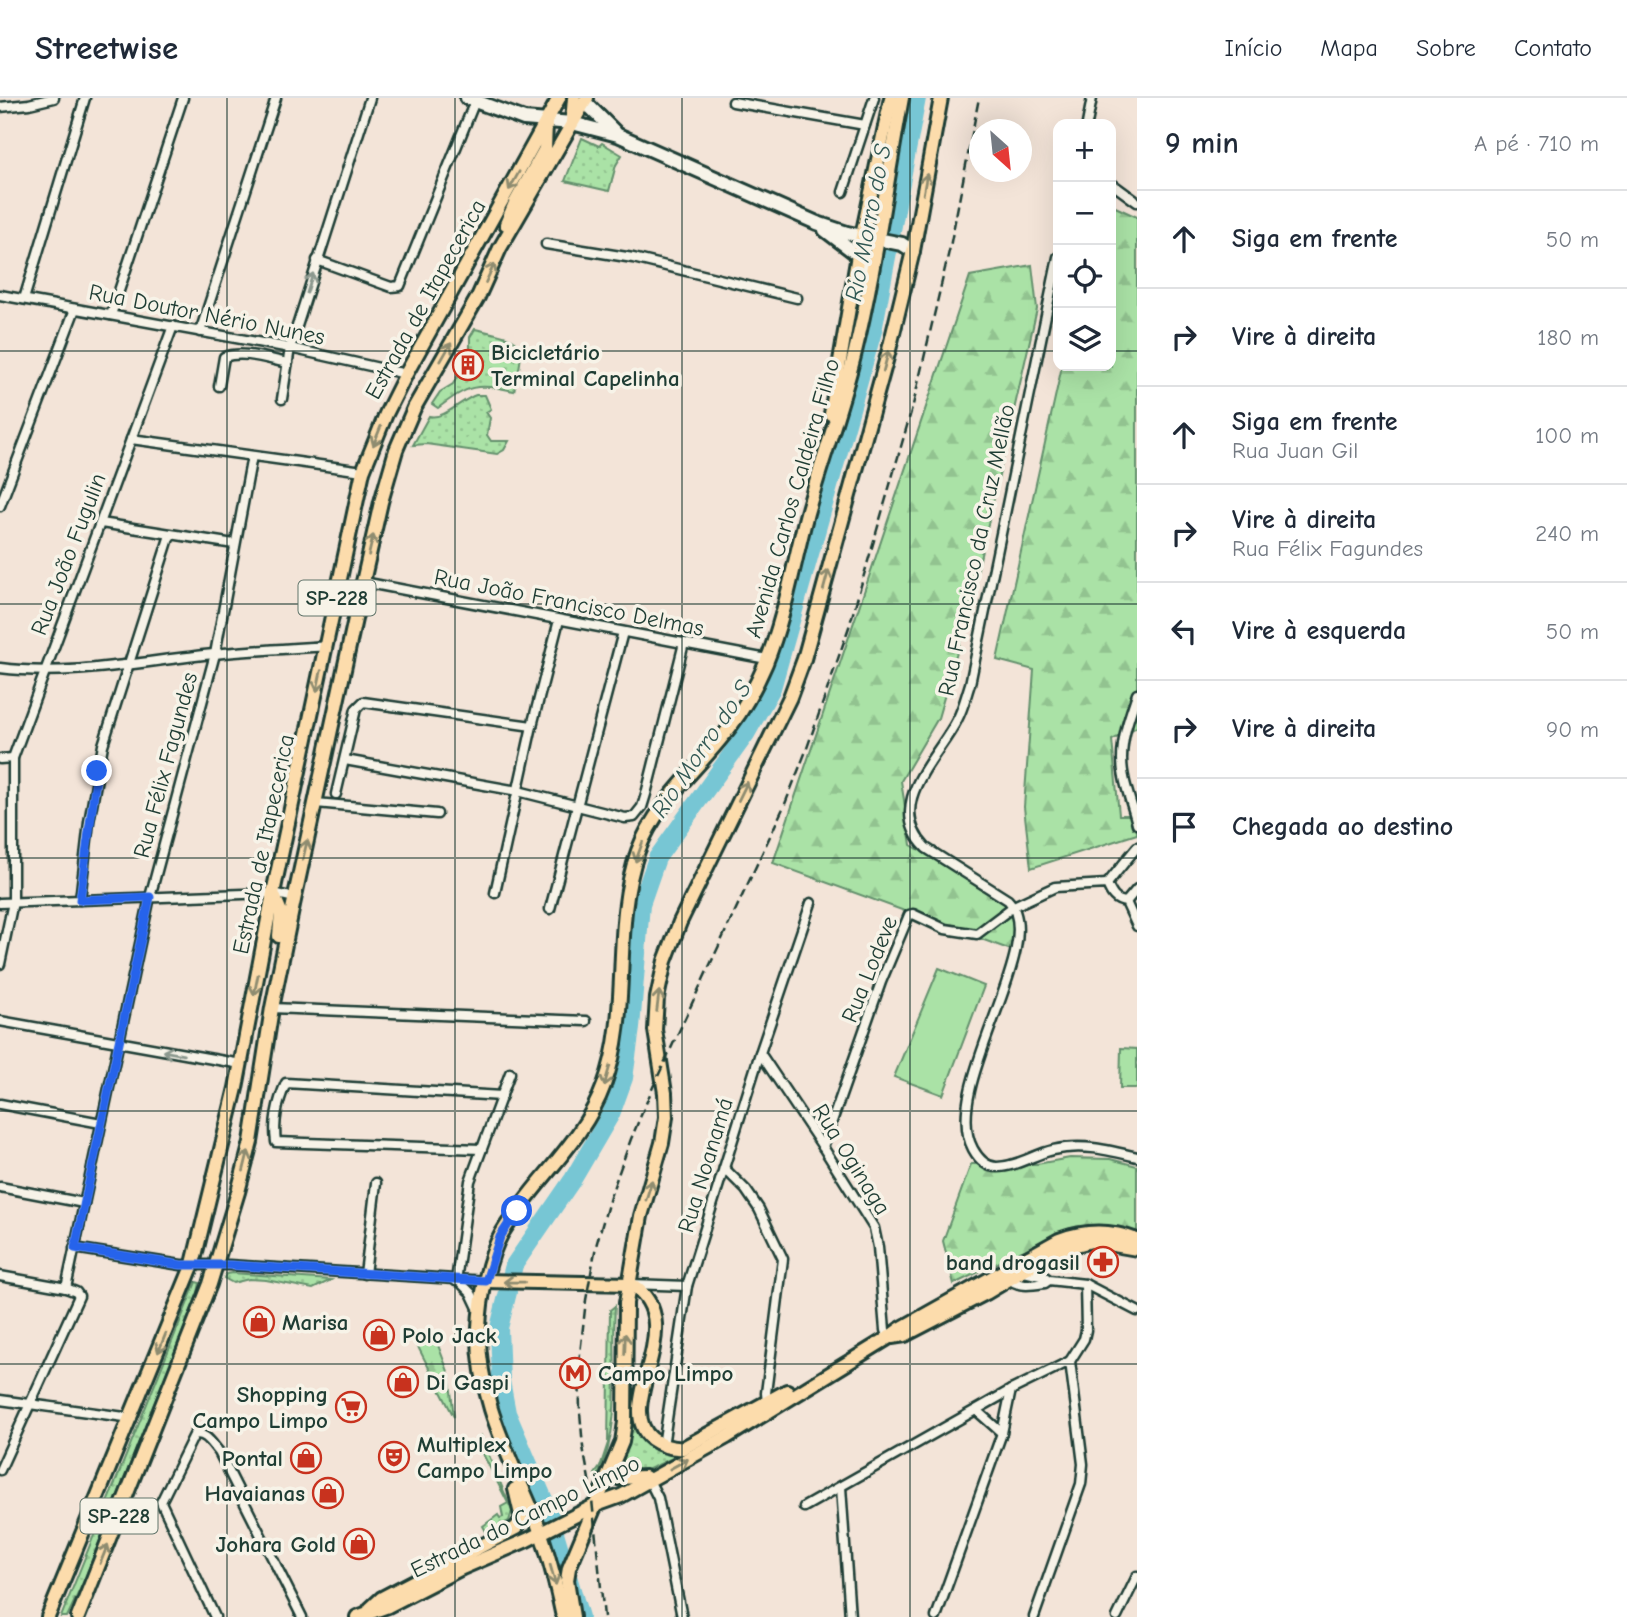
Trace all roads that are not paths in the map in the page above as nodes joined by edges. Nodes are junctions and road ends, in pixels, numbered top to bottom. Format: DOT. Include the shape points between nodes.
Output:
graph roads {
  1 [pos="54,98"];
  2 [pos="85,98"];
  3 [pos="183,98"];
  4 [pos="276,98"];
  5 [pos="370,98"];
  6 [pos="559,98"];
  7 [pos="874,98"];
  8 [pos="891,98"];
  9 [pos="902,98"];
  10 [pos="941,98"];
  11 [pos="1092,98"];
  12 [pos="471,99"];
  13 [pos="582,99"];
  14 [pos="733,102"];
  15 [pos="0,107"];
  16 [pos="1088,119"];
  17 [pos="546,121"];
  18 [pos="572,123"];
  19 [pos="866,125"];
  20 [pos="618,135"];
  21 [pos="1116,187"];
  22 [pos="843,192"];
  23 [pos="1137,202"];
  24 [pos="817,223"];
  25 [pos="862,236"];
  26 [pos="879,240"];
  27 [pos="545,244"];
  28 [pos="500,248"];
  29 [pos="913,251"];
  30 [pos="858,255"];
  31 [pos="317,260"];
  32 [pos="871,269"];
  33 [pos="1053,281"];
  34 [pos="0,295"];
  35 [pos="797,298"];
  36 [pos="24,299"];
  37 [pos="75,309"];
  38 [pos="111,315"];
  39 [pos="173,326"];
  40 [pos="200,332"];
  41 [pos="290,348"];
  42 [pos="288,363"];
  43 [pos="406,374"];
  44 [pos="219,386"];
  45 [pos="282,399"];
  46 [pos="131,439"];
  47 [pos="827,441"];
  48 [pos="252,456"];
  49 [pos="363,471"];
  50 [pos="2,494"];
  51 [pos="0,506"];
  52 [pos="101,523"];
  53 [pos="170,535"];
  54 [pos="234,544"];
  55 [pos="363,582"];
  56 [pos="559,620"];
  57 [pos="623,632"];
  58 [pos="684,643"];
  59 [pos="327,646"];
  60 [pos="215,654"];
  61 [pos="767,659"];
  62 [pos="130,665"];
  63 [pos="0,668"];
  64 [pos="43,672"];
  65 [pos="1137,694"];
  66 [pos="533,726"];
  67 [pos="13,758"];
  68 [pos="0,759"];
  69 [pos="345,760"];
  70 [pos="518,791"];
  71 [pos="336,794"];
  72 [pos="1133,796"];
  73 [pos="316,803"];
  74 [pos="577,805"];
  75 [pos="437,814"];
  76 [pos="1137,824"];
  77 [pos="1137,847"];
  78 [pos="1107,884"];
  79 [pos="1137,889"];
  80 [pos="273,893"];
  81 [pos="495,893"];
  82 [pos="150,897"];
  83 [pos="295,898"];
  84 [pos="80,900"];
  85 [pos="13,902"];
  86 [pos="1126,902"];
  87 [pos="0,903"];
  88 [pos="811,903"];
  89 [pos="1014,906"];
  90 [pos="550,909"];
  91 [pos="1137,926"];
  92 [pos="0,964"];
  93 [pos="272,1008"];
  94 [pos="0,1021"];
  95 [pos="586,1021"];
  96 [pos="119,1043"];
  97 [pos="266,1045"];
  98 [pos="760,1053"];
  99 [pos="241,1064"];
  100 [pos="510,1073"];
  101 [pos="502,1096"];
  102 [pos="0,1104"];
  103 [pos="101,1123"];
  104 [pos="823,1147"];
  105 [pos="481,1149"];
  106 [pos="1137,1157"];
  107 [pos="724,1168"];
  108 [pos="376,1183"];
  109 [pos="0,1187"];
  110 [pos="84,1203"];
  111 [pos="1137,1240"];
  112 [pos="75,1248"];
  113 [pos="1137,1248"];
  114 [pos="193,1264"];
  115 [pos="217,1265"];
  116 [pos="1018,1268"];
  117 [pos="365,1274"];
  118 [pos="0,1276"];
  119 [pos="1006,1276"];
  120 [pos="1049,1280"];
  121 [pos="461,1281"];
  122 [pos="486,1281"];
  123 [pos="631,1284"];
  124 [pos="1084,1284"];
  125 [pos="687,1286"];
  126 [pos="66,1288"];
  127 [pos="1137,1311"];
  128 [pos="480,1312"];
  129 [pos="888,1338"];
  130 [pos="1070,1361"];
  131 [pos="1012,1391"];
  132 [pos="0,1400"];
  133 [pos="30,1404"];
  134 [pos="767,1406"];
  135 [pos="977,1412"];
  136 [pos="132,1418"];
  137 [pos="1002,1433"];
  138 [pos="500,1439"];
  139 [pos="663,1446"];
  140 [pos="0,1469"];
  141 [pos="611,1469"];
  142 [pos="649,1480"];
  143 [pos="841,1487"];
  144 [pos="596,1504"];
  145 [pos="804,1507"];
  146 [pos="540,1533"];
  147 [pos="1137,1576"];
  148 [pos="362,1614"];
  149 [pos="48,1617"];
  150 [pos="78,1617"];
  151 [pos="215,1617"];
  152 [pos="302,1617"];
  153 [pos="563,1617"];
  154 [pos="573,1617"];
  155 [pos="682,1617"];
  156 [pos="850,1617"];
  157 [pos="936,1617"];
  158 [pos="1034,1617"];
  159 [pos="1117,1617"];
  1 -- 15 [label="street"];
  2 -- 36 [label="street"];
  3 -- 38 [label="street"];
  4 -- 40 [label="street"];
  5 -- 31 [label="street"];
  6 -- 17 [label="main road, Estrada de Itapecerica / SP-228"];
  7 -- 19 [label="street"];
  8 -- 25 [label="main road"];
  9 -- 26 [label="main road, Avenida Carlos Caldeira Filho"];
  29 -- 10 [label="main road, one-way"];
  11 -- 16 [label="street"];
  12 -- 17 [label="main road" via="524,119"];
  12 -- 31 [label="street" via="400,286 391,287"];
  13 -- 18 [label="main road"];
  13 -- 20 [label="main road"];
  14 -- 19 [label="street"];
  17 -- 18 [label="main road"];
  17 -- 28 [label="main road" via="545,149 514,204"];
  17 -- 43 [label="main road, Estrada de Itapecerica / SP-228, one-way"];
  18 -- 20 [label="main road"];
  18 -- 28 [label="main road, Estrada de Itapecerica / SP-228"];
  19 -- 22 [label="street"];
  20 -- 24 [label="main road"];
  21 -- 23 [label="street"];
  24 -- 25 [label="main road"];
  24 -- 30 [label="main road"];
  25 -- 26 [label="main road"];
  25 -- 30 [label="main road"];
  26 -- 29 [label="main road"];
  26 -- 32 [label="main road, Avenida Carlos Caldeira Filho"];
  27 -- 35 [label="street" via="633,258"];
  55 -- 28 [label="main road, Estrada de Itapecerica / SP-228, one-way" via="381,502 407,422 478,297"];
  123 -- 29 [label="main road, one-way" via="641,1216 666,1117 655,1030 665,961 804,659"];
  30 -- 32 [label="main road"];
  30 -- 47 [label="main road"];
  41 -- 31 [label="street, one-way"];
  32 -- 47 [label="main road, Avenida Carlos Caldeira Filho" via="854,356"];
  33 -- 89 [label="street, Rua Francisco da Cruz Mellão" via="970,684 958,719 917,783 911,806 914,830 926,848"];
  34 -- 36 [label="street, Rua Doutor Nério Nunes"];
  36 -- 37 [label="street, Rua Doutor Nério Nunes"];
  37 -- 38 [label="street, Rua Doutor Nério Nunes"];
  37 -- 50 [label="street"];
  38 -- 39 [label="street, Rua Doutor Nério Nunes"];
  39 -- 40 [label="street, Rua Doutor Nério Nunes"];
  39 -- 46 [label="street, Rua João Fugulin"];
  40 -- 41 [label="street, Rua Doutor Nério Nunes"];
  41 -- 42 [label="street"];
  41 -- 43 [label="street, Rua Doutor Nério Nunes"];
  42 -- 44 [label="street" via="229,355 222,362"];
  42 -- 45 [label="street"];
  43 -- 49 [label="main road, Estrada de Itapecerica / SP-228, one-way"];
  46 -- 48 [label="street"];
  46 -- 52 [label="street, Rua João Fugulin"];
  47 -- 61 [label="main road, Avenida Carlos Caldeira Filho"];
  48 -- 49 [label="street"];
  48 -- 54 [label="street, Rua Félix Fagundes"];
  49 -- 59 [label="main road, Estrada de Itapecerica / SP-228"];
  50 -- 51 [label="street"];
  52 -- 53 [label="street"];
  52 -- 64 [label="street, Rua João Fugulin"];
  53 -- 54 [label="street"];
  53 -- 62 [label="street"];
  54 -- 60 [label="street, Rua Félix Fagundes"];
  55 -- 56 [label="street, Rua João Francisco Delmas"];
  55 -- 73 [label="main road, Estrada de Itapecerica / SP-228"];
  56 -- 57 [label="street, Rua João Francisco Delmas"];
  56 -- 66 [label="street"];
  57 -- 58 [label="street, Rua João Francisco Delmas"];
  57 -- 74 [label="street"];
  58 -- 61 [label="street, Rua João Francisco Delmas"];
  58 -- 74 [label="street" via="638,814 625,818"];
  59 -- 60 [label="street"];
  59 -- 80 [label="main road, Estrada de Itapecerica / SP-228, one-way"];
  60 -- 62 [label="street"];
  60 -- 82 [label="street, Rua Félix Fagundes"];
  61 -- 122 [label="main road, Avenida Carlos Caldeira Filho, one-way" via="729,729 661,807 638,851 623,918 617,1022 605,1084 590,1118 500,1237"];
  62 -- 64 [label="street"];
  62 -- 84 [label="street" via="97,771"];
  63 -- 64 [label="street"];
  64 -- 67 [label="street, Rua João Fugulin"];
  65 -- 72 [label="street" via="1122,758"];
  66 -- 69 [label="street" via="363,702 356,709"];
  66 -- 70 [label="street"];
  67 -- 68 [label="street"];
  67 -- 85 [label="street, Rua João Fugulin"];
  69 -- 70 [label="street"];
  69 -- 71 [label="street"];
  70 -- 74 [label="street"];
  70 -- 81 [label="street"];
  72 -- 76 [label="street"];
  73 -- 75 [label="street"];
  83 -- 73 [label="main road, Estrada de Itapecerica / SP-228, one-way"];
  74 -- 90 [label="street"];
  77 -- 78 [label="street"];
  78 -- 86 [label="street" via="1112,895"];
  78 -- 89 [label="street" via="1061,886"];
  79 -- 86 [label="street"];
  80 -- 82 [label="street"];
  80 -- 83 [label="street"];
  80 -- 97 [label="main road" via="281,922 268,987 262,1041"];
  80 -- 99 [label="main road, Estrada de Itapecerica / SP-228, one-way"];
  82 -- 84 [label="street"];
  82 -- 96 [label="street, Rua Félix Fagundes"];
  83 -- 93 [label="main road, Estrada de Itapecerica / SP-228"];
  84 -- 85 [label="street"];
  85 -- 87 [label="street"];
  85 -- 92 [label="street, Rua João Fugulin"];
  86 -- 91 [label="street"];
  88 -- 98 [label="street, Rua Noanamá"];
  89 -- 104 [label="street, Rua Lodeve" via="977,934 907,916"];
  89 -- 106 [label="street" via="1018,926 1014,955 968,1095 966,1124 971,1146 984,1163 996,1167 1076,1147"];
  93 -- 95 [label="street"];
  93 -- 97 [label="main road, Estrada de Itapecerica / SP-228"];
  94 -- 96 [label="street"];
  99 -- 96 [label="street, one-way"];
  96 -- 103 [label="street, Rua Félix Fagundes"];
  115 -- 97 [label="main road, Estrada de Itapecerica / SP-228, one-way" via="251,1142"];
  98 -- 104 [label="street, Rua Oginaga"];
  98 -- 107 [label="street, Rua Noanamá"];
  99 -- 114 [label="main road, Estrada de Itapecerica / SP-228"];
  100 -- 101 [label="street"];
  101 -- 105 [label="street"];
  101 -- 105 [label="street" via="286,1083 274,1125 276,1142"];
  102 -- 103 [label="street"];
  103 -- 110 [label="street, Rua Félix Fagundes"];
  104 -- 129 [label="street, Rua Oginaga" via="874,1228"];
  105 -- 121 [label="street" via="470,1181"];
  107 -- 125 [label="street, Rua Noanamá"];
  107 -- 134 [label="street" via="760,1209 783,1259"];
  108 -- 117 [label="street"];
  109 -- 110 [label="street"];
  110 -- 112 [label="street, Rua Félix Fagundes"];
  111 -- 116 [label="main road, Estrada do Campo Limpo" via="1100,1231 1077,1234 1059,1240"];
  112 -- 114 [label="street"];
  112 -- 126 [label="street, Rua Félix Fagundes"];
  113 -- 116 [label="main road, Estrada do Campo Limpo" via="1080,1243"];
  114 -- 115 [label="street"];
  114 -- 136 [label="main road, Estrada de Itapecerica / SP-228, one-way"];
  115 -- 117 [label="street"];
  150 -- 115 [label="main road, Estrada de Itapecerica / SP-228, one-way"];
  116 -- 119 [label="main road, Estrada do Campo Limpo"];
  116 -- 120 [label="street"];
  117 -- 121 [label="street"];
  118 -- 126 [label="street"];
  119 -- 120 [label="street" via="1024,1285"];
  119 -- 129 [label="main road, Estrada do Campo Limpo" via="932,1310"];
  120 -- 124 [label="street"];
  121 -- 122 [label="street"];
  121 -- 128 [label="street"];
  123 -- 122 [label="main road, one-way"];
  122 -- 128 [label="main road, Avenida Carlos Caldeira Filho"];
  123 -- 125 [label="street"];
  123 -- 139 [label="main road" via="649,1302 656,1324 640,1420 649,1436"];
  141 -- 123 [label="main road, one-way" via="625,1422 626,1303"];
  124 -- 127 [label="street"];
  124 -- 130 [label="street" via="1086,1330"];
  125 -- 139 [label="street, Rua Noanamá"];
  126 -- 133 [label="street" via="78,1298"];
  128 -- 138 [label="main road, Avenida Carlos Caldeira Filho" via="484,1384"];
  129 -- 134 [label="main road, Estrada do Campo Limpo"];
  130 -- 131 [label="street"];
  130 -- 158 [label="street" via="1082,1454 1081,1484"];
  131 -- 135 [label="street"];
  131 -- 137 [label="street"];
  132 -- 133 [label="street"];
  133 -- 136 [label="street"];
  133 -- 140 [label="street"];
  134 -- 139 [label="main road" via="691,1444"];
  142 -- 134 [label="main road, Estrada do Campo Limpo, one-way"];
  135 -- 137 [label="street"];
  135 -- 143 [label="street"];
  136 -- 149 [label="main road, Estrada de Itapecerica / SP-228"];
  137 -- 157 [label="street"];
  138 -- 146 [label="main road, Avenida Carlos Caldeira Filho"];
  138 -- 148 [label="main road" via="522,1511 520,1523"];
  141 -- 142 [label="main road" via="617,1478"];
  141 -- 144 [label="main road"];
  142 -- 144 [label="main road, Estrada do Campo Limpo"];
  142 -- 155 [label="street" via="658,1498"];
  143 -- 145 [label="street"];
  143 -- 156 [label="street"];
  144 -- 146 [label="main road, Estrada do Campo Limpo"];
  144 -- 154 [label="main road" via="569,1568"];
  146 -- 148 [label="main road, Estrada do Campo Limpo"];
  146 -- 153 [label="main road, Avenida Carlos Caldeira Filho, one-way"];
  147 -- 159 [label="street"];
  151 -- 152 [label="street" via="161,1502 199,1433 219,1452"];
}
